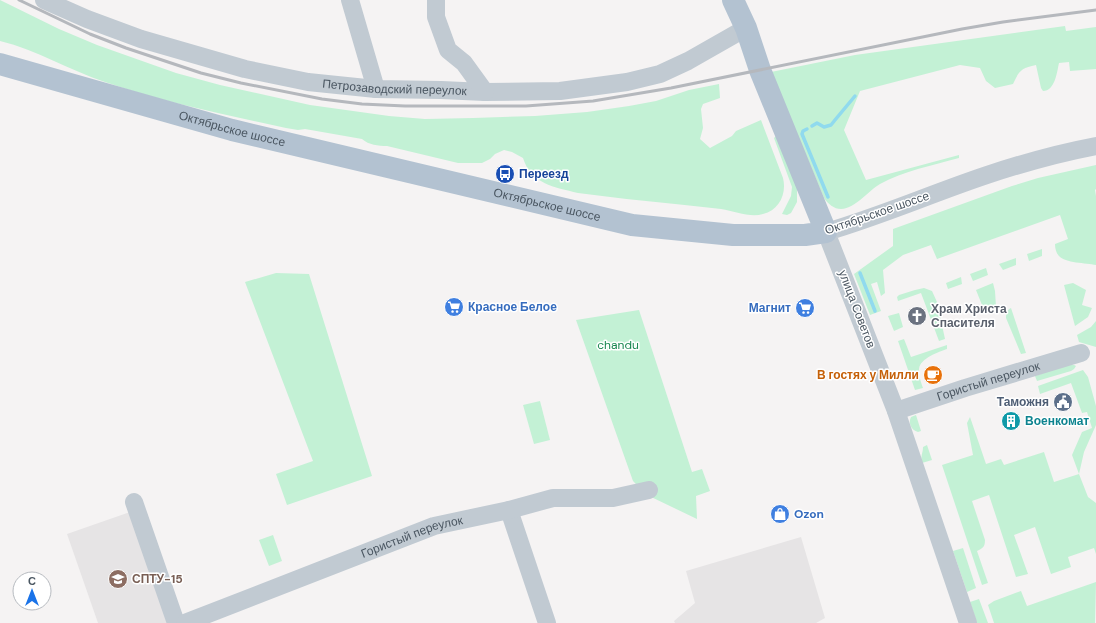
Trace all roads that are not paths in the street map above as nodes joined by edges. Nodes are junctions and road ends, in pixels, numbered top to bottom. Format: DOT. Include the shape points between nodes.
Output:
graph roads {
  1 [pos="44,0"];
  2 [pos="350,0"];
  3 [pos="436,0"];
  4 [pos="733,0"];
  5 [pos="746,28"];
  6 [pos="0,64"];
  7 [pos="376,90"];
  8 [pos="485,92"];
  9 [pos="1096,146"];
  10 [pos="826,232"];
  11 [pos="1081,353"];
  12 [pos="896,412"];
  13 [pos="649,490"];
  14 [pos="134,502"];
  15 [pos="509,510"];
  16 [pos="176,623"];
  17 [pos="185,623"];
  18 [pos="547,623"];
  19 [pos="968,623"];
  1 -- 7 [label="street, Петрозаводский переулок" via="141,40 245,69 308,82"];
  2 -- 7 [label="street"];
  3 -- 8 [label="street" via="436,17 448,50 464,63"];
  4 -- 5 [label="main road, улица Советов"];
  5 -- 8 [label="street, Петрозаводский переулок" via="660,74 627,82 560,91"];
  5 -- 10 [label="main road, улица Советов" via="760,70"];
  6 -- 10 [label="main road, Октябрьское шоссе" via="232,130 632,225 733,235 805,235"];
  7 -- 8 [label="street, Петрозаводский переулок"];
  9 -- 10 [label="street, Октябрьское шоссе" via="1004,169"];
  10 -- 12 [label="street, улица Советов"];
  11 -- 12 [label="street, Гористый переулок"];
  12 -- 19 [label="street, улица Советов"];
  13 -- 15 [label="street, Гористый переулок" via="613,498 553,498"];
  14 -- 16 [label="street"];
  15 -- 17 [label="street, Гористый переулок" via="433,526"];
  15 -- 18 [label="street"];
}
